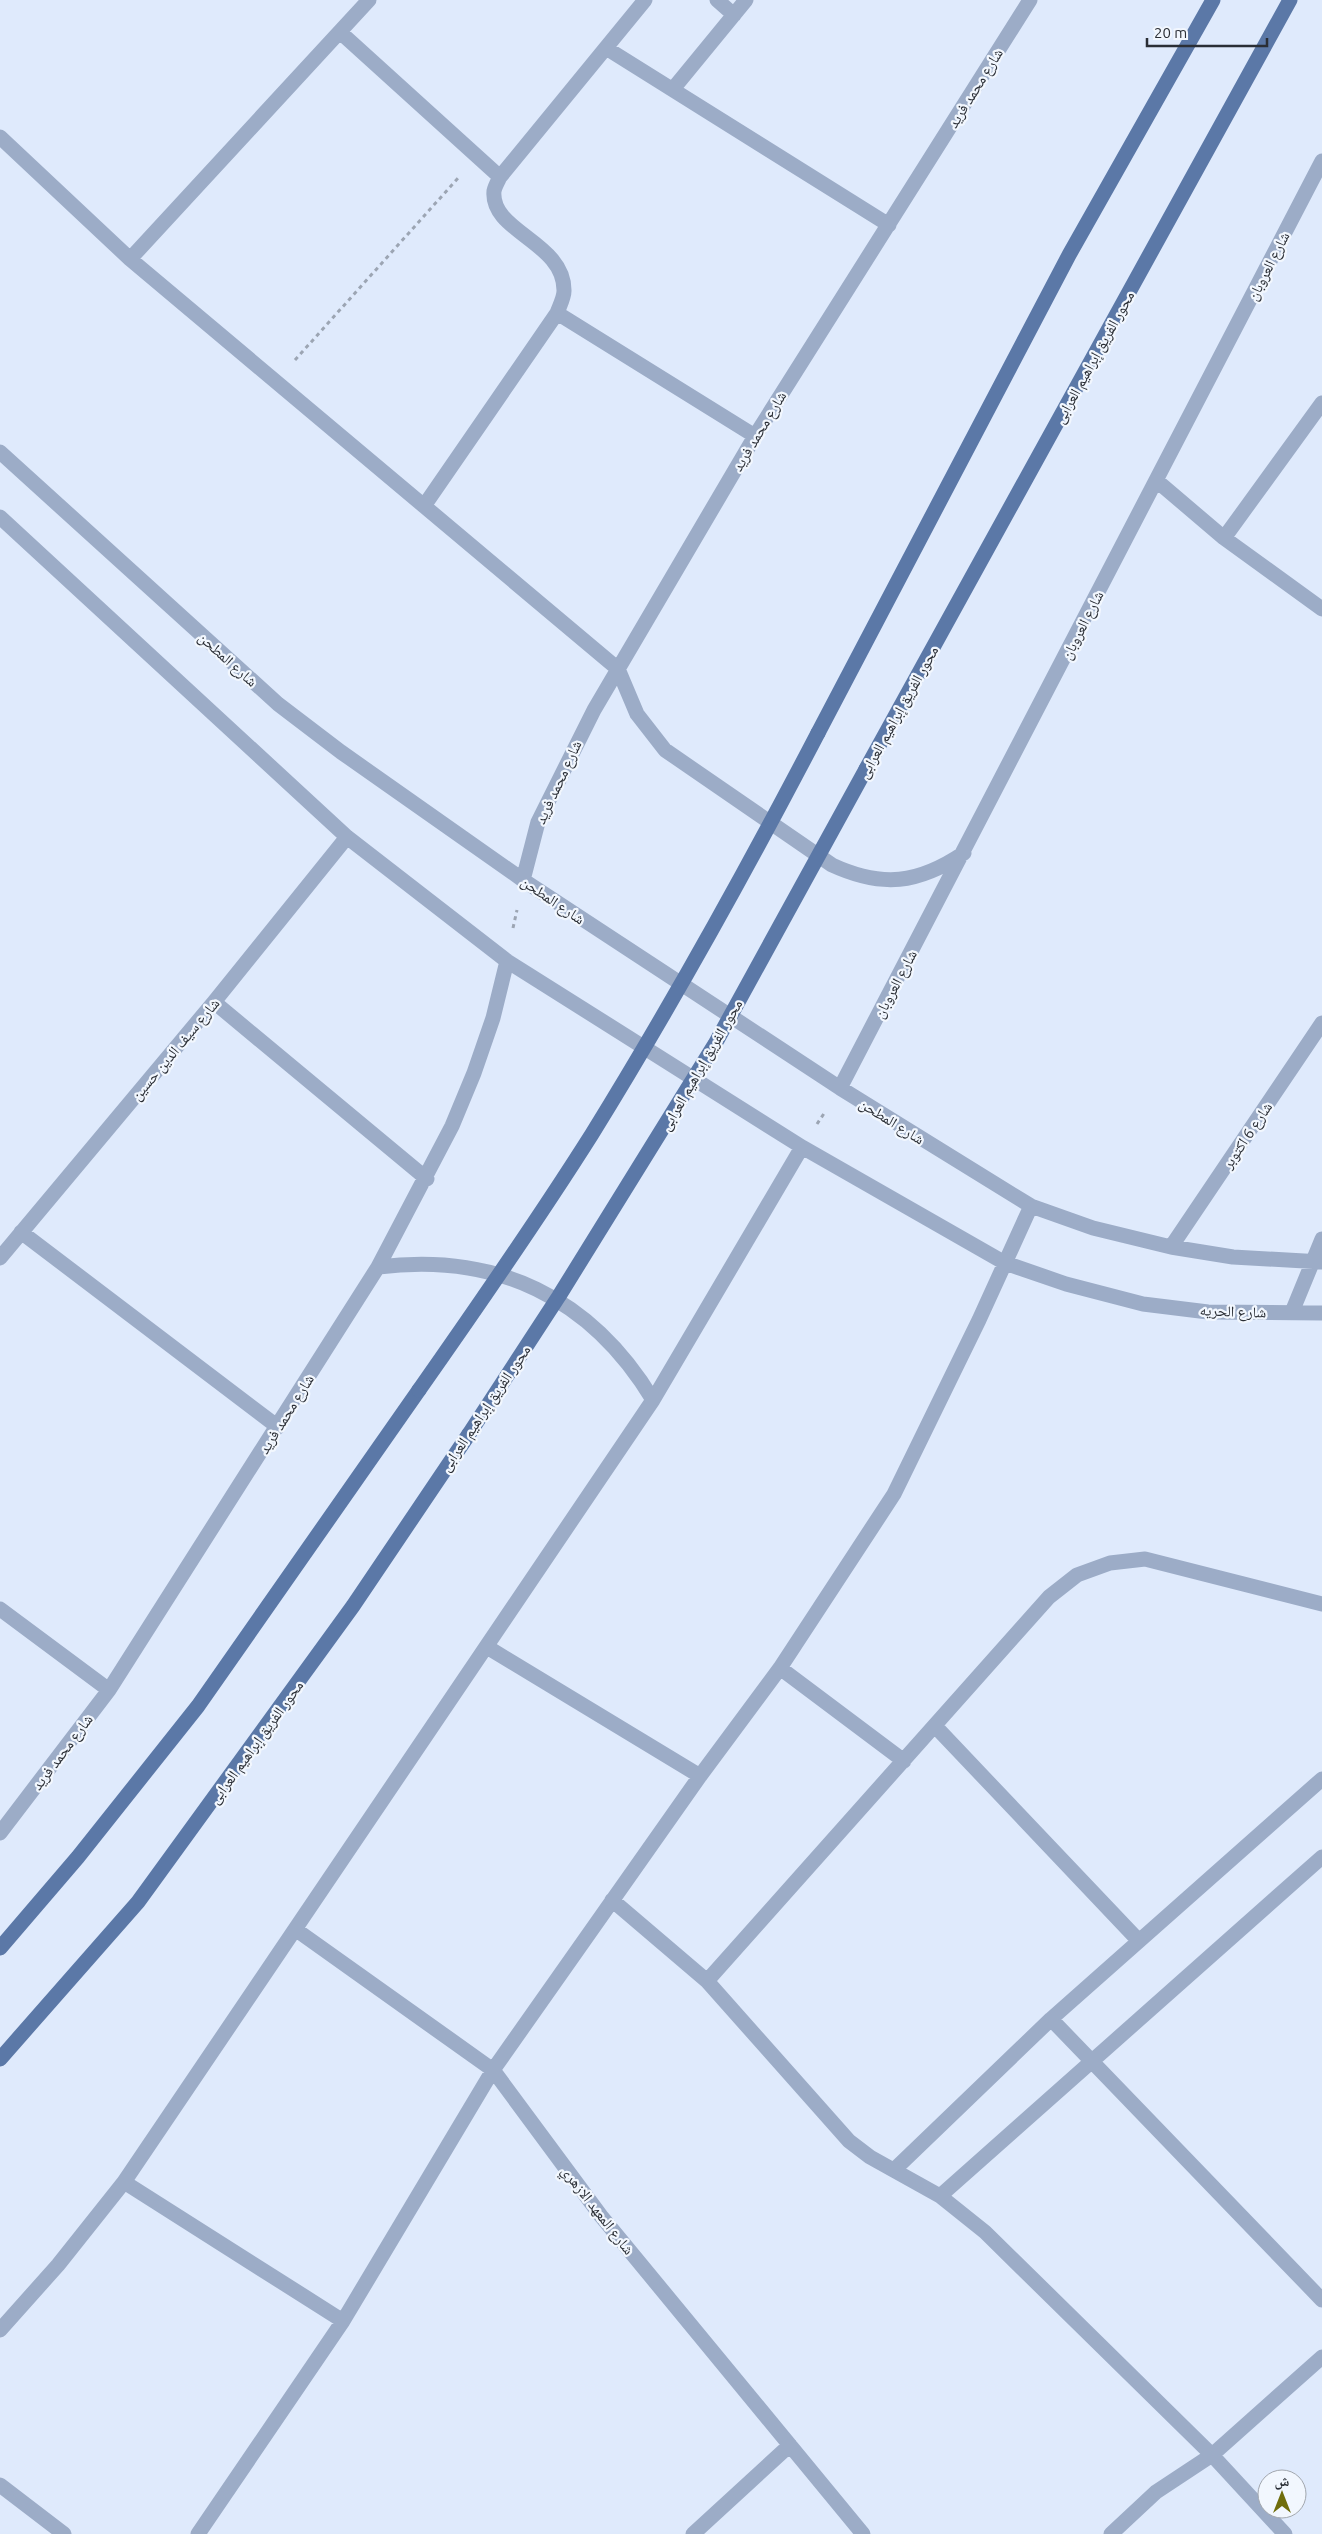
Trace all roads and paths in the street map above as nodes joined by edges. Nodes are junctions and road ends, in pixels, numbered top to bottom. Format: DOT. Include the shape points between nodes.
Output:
graph roads {
  1 [pos="369,0"];
  2 [pos="645,0"];
  3 [pos="717,0"];
  4 [pos="746,0"];
  5 [pos="1030,0"];
  6 [pos="1213,0"];
  7 [pos="1290,0"];
  8 [pos="734,15"];
  9 [pos="340,32"];
  10 [pos="606,48"];
  11 [pos="673,89"];
  12 [pos="0,137"];
  13 [pos="477,156"];
  14 [pos="1322,160"];
  15 [pos="500,177"];
  16 [pos="889,225"];
  17 [pos="130,259"];
  18 [pos="557,313"];
  19 [pos="276,381"];
  20 [pos="1322,403"];
  21 [pos="755,436"];
  22 [pos="0,452"];
  23 [pos="1157,481"];
  24 [pos="424,506"];
  25 [pos="0,517"];
  26 [pos="1224,538"];
  27 [pos="1322,608"];
  28 [pos="618,669"];
  29 [pos="347,837"];
  30 [pos="964,853"];
  31 [pos="523,880"];
  32 [pos="507,961"];
  33 [pos="214,1002"];
  34 [pos="1322,1022"];
  35 [pos="840,1088"];
  36 [pos="802,1147"];
  37 [pos="426,1178"];
  38 [pos="1031,1206"];
  39 [pos="21,1232"];
  40 [pos="1322,1239"];
  41 [pos="1170,1247"];
  42 [pos="0,1258"];
  43 [pos="1005,1263"];
  44 [pos="1317,1263"];
  45 [pos="378,1267"];
  46 [pos="1292,1312"];
  47 [pos="1322,1313"];
  48 [pos="653,1400"];
  49 [pos="278,1427"];
  50 [pos="1322,1604"];
  51 [pos="0,1608"];
  52 [pos="487,1647"];
  53 [pos="780,1668"];
  54 [pos="109,1690"];
  55 [pos="935,1726"];
  56 [pos="904,1761"];
  57 [pos="700,1776"];
  58 [pos="1322,1779"];
  59 [pos="0,1833"];
  60 [pos="1322,1857"];
  61 [pos="612,1900"];
  62 [pos="295,1930"];
  63 [pos="1140,1941"];
  64 [pos="0,1948"];
  65 [pos="707,1981"];
  66 [pos="1051,2019"];
  67 [pos="0,2058"];
  68 [pos="1090,2061"];
  69 [pos="493,2070"];
  70 [pos="894,2170"];
  71 [pos="124,2182"];
  72 [pos="940,2196"];
  73 [pos="1322,2300"];
  74 [pos="342,2322"];
  75 [pos="0,2330"];
  76 [pos="1322,2357"];
  77 [pos="790,2445"];
  78 [pos="1212,2454"];
  79 [pos="0,2486"];
  80 [pos="64,2534"];
  81 [pos="198,2534"];
  82 [pos="693,2534"];
  83 [pos="863,2534"];
  84 [pos="1111,2534"];
  85 [pos="1285,2534"];
  1 -- 9 [label="street"];
  2 -- 10 [label="street"];
  3 -- 8 [label="street"];
  4 -- 8 [label="street"];
  5 -- 16 [label="street, شارع محمد فريد"];
  6 -- 64 [label="main road, bridge" via="1069,256 747,869 591,1135 507,1264 198,1706 78,1857"];
  7 -- 67 [label="main road, محور الفريق إبراهيم العرابى, bridge" via="705,1060 560,1296 354,1606 138,1902"];
  8 -- 11 [label="street"];
  9 -- 13 [label="street"];
  9 -- 17 [label="street"];
  10 -- 11 [label="street"];
  10 -- 15 [label="street"];
  11 -- 16 [label="street"];
  12 -- 17 [label="street"];
  13 -- 15 [label="street"];
  13 -- 19 [label="path"];
  14 -- 23 [label="street, شارع العروبان"];
  15 -- 18 [label="street" via="494,191 496,206 505,218 547,252 561,270 565,292"];
  16 -- 21 [label="street, شارع محمد فريد"];
  17 -- 19 [label="street"];
  18 -- 21 [label="street"];
  18 -- 24 [label="street"];
  19 -- 24 [label="street"];
  20 -- 26 [label="street"];
  21 -- 28 [label="street, شارع محمد فريد"];
  22 -- 31 [label="street, شارع المطحن" via="278,704"];
  23 -- 26 [label="street"];
  23 -- 30 [label="street, شارع العروبان"];
  24 -- 28 [label="street"];
  25 -- 29 [label="street"];
  26 -- 27 [label="street"];
  28 -- 30 [label="street" via="637,714 665,750 832,865 852,875 874,880 897,880 944,867"];
  28 -- 31 [label="street, شارع محمد فريد" via="541,814"];
  29 -- 32 [label="street"];
  29 -- 33 [label="street, شارع سيف الدين حسين"];
  30 -- 35 [label="street, شارع العروبان"];
  31 -- 32 [label="path"];
  31 -- 35 [label="street, شارع المطحن"];
  32 -- 36 [label="street"];
  32 -- 37 [label="street, شارع محمد فريد" via="493,1018 474,1073"];
  33 -- 37 [label="street"];
  33 -- 39 [label="street, شارع سيف الدين حسين"];
  34 -- 41 [label="street, شارع 6 اكتوبر"];
  35 -- 36 [label="path"];
  35 -- 38 [label="street, شارع المطحن"];
  36 -- 43 [label="street"];
  36 -- 48 [label="street"];
  37 -- 45 [label="street, شارع محمد فريد"];
  38 -- 41 [label="street, شارع المطحن" via="1093,1228"];
  38 -- 43 [label="street"];
  39 -- 42 [label="street, شارع سيف الدين حسين"];
  39 -- 49 [label="street"];
  40 -- 44 [label="street"];
  41 -- 44 [label="street" via="1233,1257"];
  43 -- 46 [label="street, شارع الحريه" via="1066,1284 1144,1304 1208,1312"];
  43 -- 53 [label="street" via="894,1494"];
  44 -- 46 [label="street"];
  45 -- 48 [label="street" via="443,1263 476,1268 537,1288 566,1304 615,1347"];
  45 -- 49 [label="street, شارع محمد فريد"];
  46 -- 47 [label="street, شارع الحريه"];
  48 -- 52 [label="street"];
  49 -- 54 [label="street, شارع محمد فريد"];
  50 -- 55 [label="street" via="1145,1559 1110,1563 1077,1575 1049,1597"];
  51 -- 54 [label="street"];
  52 -- 57 [label="street"];
  52 -- 62 [label="street"];
  53 -- 56 [label="street"];
  53 -- 57 [label="street"];
  54 -- 59 [label="street, شارع محمد فريد"];
  55 -- 56 [label="street"];
  55 -- 63 [label="street"];
  56 -- 65 [label="street"];
  57 -- 61 [label="street"];
  58 -- 63 [label="street"];
  60 -- 68 [label="street"];
  61 -- 65 [label="street"];
  61 -- 69 [label="street"];
  62 -- 69 [label="street, شارع المعهد الازهري"];
  62 -- 71 [label="street"];
  63 -- 66 [label="street"];
  65 -- 70 [label="street" via="850,2141"];
  66 -- 68 [label="street"];
  66 -- 70 [label="street"];
  68 -- 72 [label="street"];
  68 -- 73 [label="street"];
  69 -- 74 [label="street"];
  69 -- 77 [label="street, شارع المعهد الازهري" via="601,2216"];
  70 -- 72 [label="street"];
  71 -- 74 [label="street"];
  71 -- 75 [label="street"];
  72 -- 78 [label="street" via="985,2232"];
  74 -- 81 [label="street"];
  76 -- 78 [label="street"];
  77 -- 82 [label="street"];
  77 -- 83 [label="street, شارع المعهد الازهري"];
  78 -- 84 [label="street" via="1156,2492"];
  78 -- 85 [label="street"];
  79 -- 80 [label="street"];
}
